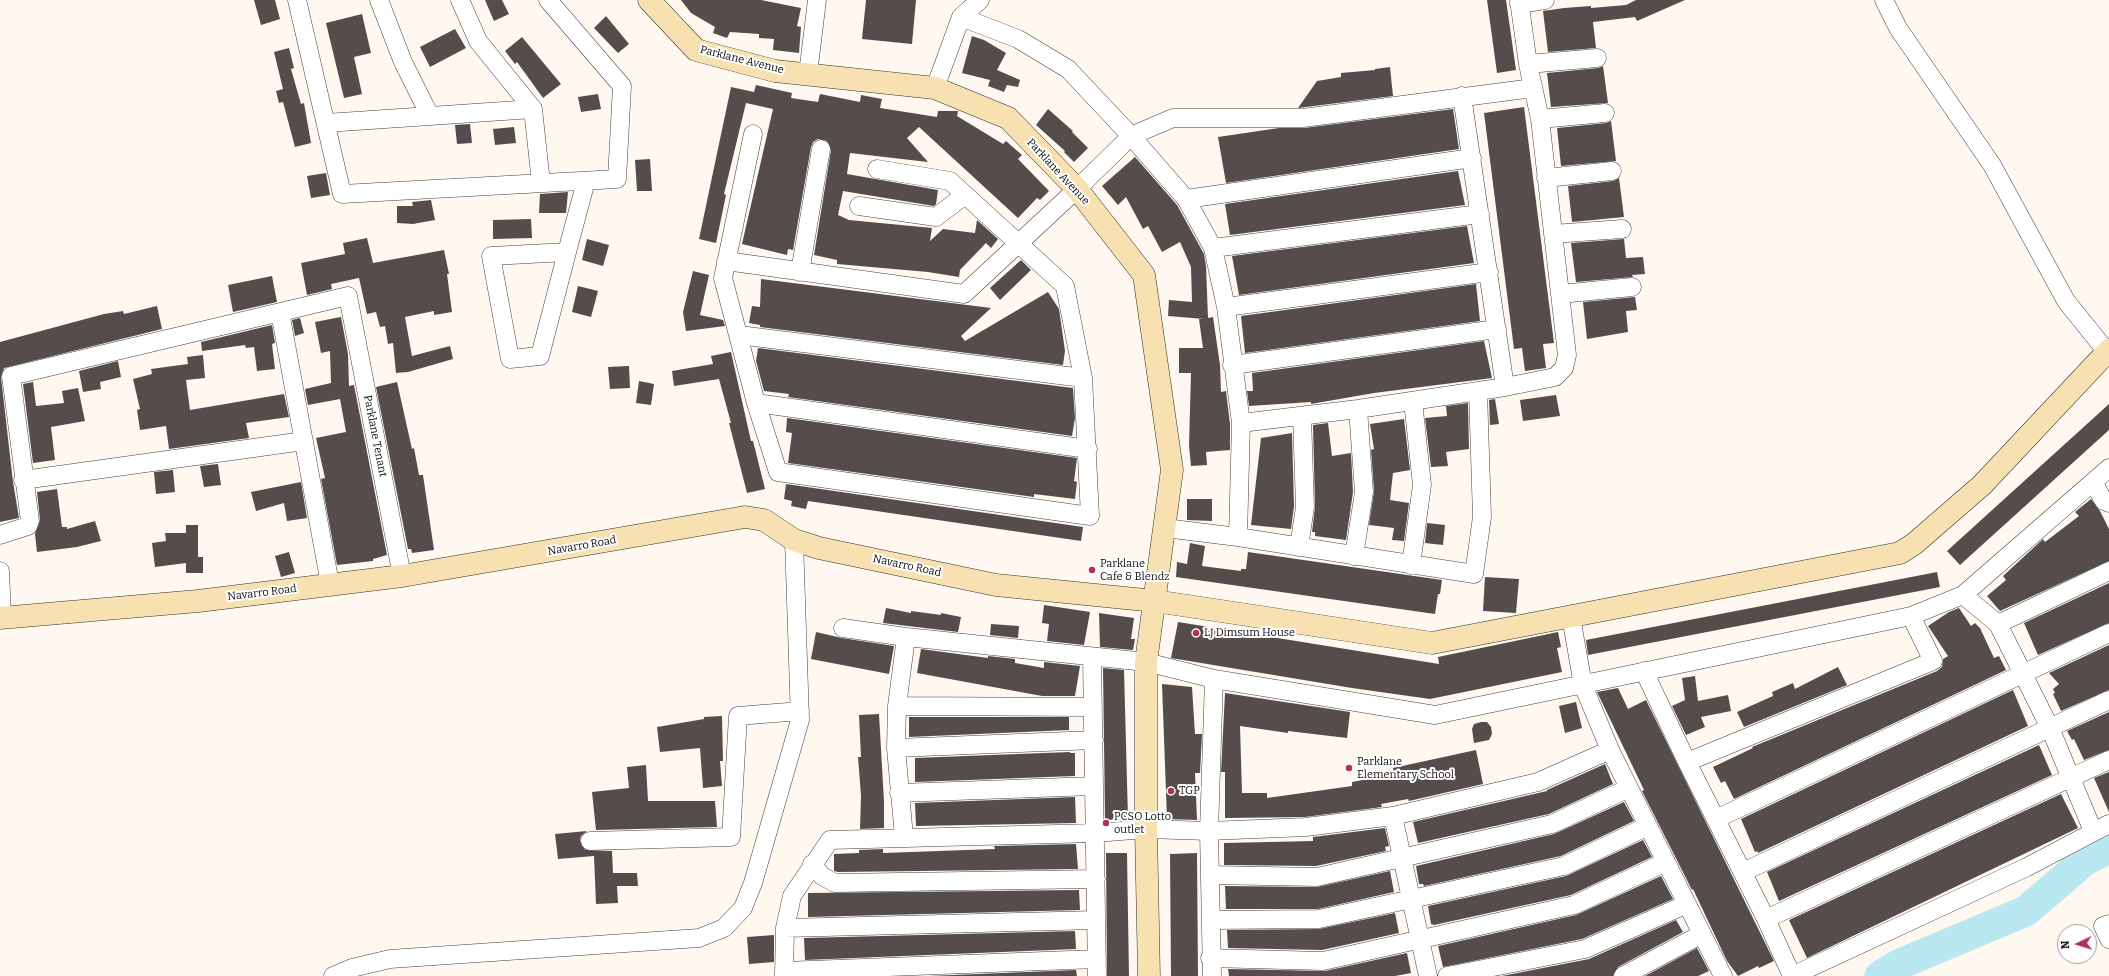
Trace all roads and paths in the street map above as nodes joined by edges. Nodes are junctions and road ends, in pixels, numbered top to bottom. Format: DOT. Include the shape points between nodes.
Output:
graph roads {
  1 [pos="297,0"];
  2 [pos="379,0"];
  3 [pos="460,0"];
  4 [pos="548,0"];
  5 [pos="649,0"];
  6 [pos="817,0"];
  7 [pos="980,0"];
  8 [pos="1545,0"];
  9 [pos="1884,0"];
  10 [pos="1519,2"];
  11 [pos="961,17"];
  12 [pos="1597,58"];
  13 [pos="1528,64"];
  14 [pos="808,74"];
  15 [pos="935,88"];
  16 [pos="1533,88"];
  17 [pos="1462,96"];
  18 [pos="533,109"];
  19 [pos="1605,113"];
  20 [pos="430,116"];
  21 [pos="1540,119"];
  22 [pos="326,123"];
  23 [pos="753,134"];
  24 [pos="1131,136"];
  25 [pos="820,149"];
  26 [pos="1472,158"];
  27 [pos="876,169"];
  28 [pos="1612,171"];
  29 [pos="1546,178"];
  30 [pos="586,181"];
  31 [pos="541,183"];
  32 [pos="1077,189"];
  33 [pos="965,195"];
  34 [pos="1186,199"];
  35 [pos="859,206"];
  36 [pos="1480,214"];
  37 [pos="1622,229"];
  38 [pos="1553,234"];
  39 [pos="1018,243"];
  40 [pos="1213,248"];
  41 [pos="567,252"];
  42 [pos="726,261"];
  43 [pos="800,272"];
  44 [pos="1489,272"];
  45 [pos="1632,287"];
  46 [pos="1560,294"];
  47 [pos="1226,307"];
  48 [pos="280,312"];
  49 [pos="1497,329"];
  50 [pos="739,335"];
  51 [pos="2108,351"];
  52 [pos="1232,365"];
  53 [pos="1083,378"];
  54 [pos="1506,387"];
  55 [pos="1478,391"];
  56 [pos="1413,401"];
  57 [pos="756,403"];
  58 [pos="1358,409"];
  59 [pos="1302,416"];
  60 [pos="1241,424"];
  61 [pos="304,441"];
  62 [pos="1088,450"];
  63 [pos="2109,468"];
  64 [pos="23,480"];
  65 [pos="2093,482"];
  66 [pos="2109,503"];
  67 [pos="1165,528"];
  68 [pos="0,535"];
  69 [pos="1238,537"];
  70 [pos="794,540"];
  71 [pos="1299,547"];
  72 [pos="1354,556"];
  73 [pos="1411,565"];
  74 [pos="0,571"];
  75 [pos="2109,571"];
  76 [pos="402,576"];
  77 [pos="330,584"];
  78 [pos="1963,595"];
  79 [pos="1155,601"];
  80 [pos="1911,616"];
  81 [pos="1571,617"];
  82 [pos="1,618"];
  83 [pos="1998,624"];
  84 [pos="843,628"];
  85 [pos="2109,633"];
  86 [pos="906,637"];
  87 [pos="1092,657"];
  88 [pos="1146,662"];
  89 [pos="1644,671"];
  90 [pos="2024,674"];
  91 [pos="1214,679"];
  92 [pos="1583,685"];
  93 [pos="2109,700"];
  94 [pos="897,706"];
  95 [pos="1093,707"];
  96 [pos="800,711"];
  97 [pos="2050,728"];
  98 [pos="1094,740"];
  99 [pos="896,748"];
  100 [pos="1610,750"];
  101 [pos="2109,760"];
  102 [pos="1687,762"];
  103 [pos="2072,778"];
  104 [pos="1094,786"];
  105 [pos="1629,788"];
  106 [pos="899,793"];
  107 [pos="1393,816"];
  108 [pos="1716,819"];
  109 [pos="1648,826"];
  110 [pos="2101,827"];
  111 [pos="1146,829"];
  112 [pos="1209,831"];
  113 [pos="1095,832"];
  114 [pos="904,837"];
  115 [pos="590,841"];
  116 [pos="1403,859"];
  117 [pos="1666,862"];
  118 [pos="812,864"];
  119 [pos="1743,872"];
  120 [pos="1211,875"];
  121 [pos="1096,879"];
  122 [pos="1411,899"];
  123 [pos="1688,904"];
  124 [pos="1766,919"];
  125 [pos="1096,920"];
  126 [pos="1212,920"];
  127 [pos="785,928"];
  128 [pos="1702,934"];
  129 [pos="1420,940"];
  130 [pos="1210,958"];
  131 [pos="1097,968"];
  132 [pos="784,974"];
  133 [pos="1722,975"];
  134 [pos="333,976"];
  135 [pos="1149,976"];
  136 [pos="1212,976"];
  137 [pos="1428,976"];
  138 [pos="1447,976"];
  139 [pos="1623,976"];
  140 [pos="1792,976"];
  1 -- 22 [label="street"];
  2 -- 20 [label="street" via="403,62"];
  3 -- 18 [label="street" via="478,41"];
  4 -- 30 [label="street" via="622,86 617,179"];
  5 -- 14 [label="street, Parklane Avenue" via="696,50 775,71"];
  6 -- 14 [label="street"];
  7 -- 11 [label="street"];
  8 -- 10 [label="street"];
  9 -- 51 [label="street" via="1898,28 1992,164 2066,301"];
  10 -- 13 [label="street"];
  11 -- 15 [label="street"];
  11 -- 24 [label="street" via="1018,39 1068,69"];
  12 -- 13 [label="street"];
  13 -- 16 [label="street"];
  14 -- 15 [label="street, Parklane Avenue"];
  15 -- 32 [label="street, Parklane Avenue" via="1008,118"];
  16 -- 17 [label="street"];
  16 -- 21 [label="street"];
  17 -- 24 [label="street" via="1303,118 1172,118"];
  17 -- 26 [label="street"];
  18 -- 20 [label="street"];
  18 -- 31 [label="street"];
  19 -- 21 [label="street"];
  20 -- 22 [label="street"];
  21 -- 29 [label="street"];
  22 -- 31 [label="street" via="342,194"];
  23 -- 42 [label="street"];
  24 -- 32 [label="street"];
  24 -- 34 [label="street"];
  25 -- 43 [label="street"];
  26 -- 34 [label="street"];
  26 -- 36 [label="street"];
  27 -- 33 [label="street" via="950,181"];
  28 -- 29 [label="street"];
  29 -- 38 [label="street"];
  30 -- 31 [label="street"];
  30 -- 41 [label="street"];
  32 -- 39 [label="street"];
  32 -- 67 [label="street, Parklane Avenue" via="1144,275 1172,470"];
  33 -- 35 [label="street" via="936,217"];
  33 -- 39 [label="street"];
  34 -- 40 [label="street"];
  36 -- 40 [label="street"];
  36 -- 44 [label="street"];
  37 -- 38 [label="street"];
  38 -- 46 [label="street"];
  39 -- 43 [label="street" via="964,294"];
  39 -- 53 [label="street" via="1065,286"];
  40 -- 47 [label="street"];
  41 -- 41 [label="street" via="540,356 510,359 491,256"];
  42 -- 43 [label="street"];
  42 -- 50 [label="street" via="723,278"];
  44 -- 47 [label="street"];
  44 -- 49 [label="street"];
  45 -- 46 [label="street"];
  46 -- 54 [label="street" via="1568,355 1564,368 1555,377"];
  47 -- 52 [label="street"];
  48 -- 61 [label="street"];
  48 -- 64 [label="street" via="11,376"];
  48 -- 76 [label="street, Parklane Tenant" via="348,296"];
  49 -- 52 [label="street"];
  49 -- 54 [label="street"];
  50 -- 53 [label="street"];
  50 -- 57 [label="street"];
  51 -- 81 [label="street, Navarro Road" via="1982,485 1900,553"];
  52 -- 60 [label="street"];
  53 -- 62 [label="street"];
  54 -- 55 [label="street"];
  55 -- 56 [label="street"];
  55 -- 73 [label="street" via="1482,517 1474,574"];
  56 -- 58 [label="street"];
  56 -- 73 [label="street" via="1422,485"];
  57 -- 62 [label="street"];
  57 -- 62 [label="street" via="778,472 1090,516"];
  58 -- 59 [label="street"];
  58 -- 72 [label="street" via="1364,492"];
  59 -- 60 [label="street"];
  59 -- 71 [label="street" via="1306,507"];
  60 -- 69 [label="street"];
  61 -- 64 [label="street"];
  61 -- 77 [label="street"];
  63 -- 65 [label="street"];
  64 -- 68 [label="street" via="29,525"];
  65 -- 66 [label="street" via="2104,501"];
  65 -- 78 [label="street"];
  67 -- 69 [label="street"];
  67 -- 79 [label="street, Parklane Avenue"];
  69 -- 71 [label="street"];
  70 -- 76 [label="street, Navarro Road" via="764,520 745,517"];
  70 -- 79 [label="street, Navarro Road" via="819,548 996,585"];
  70 -- 96 [label="street"];
  71 -- 72 [label="street"];
  72 -- 73 [label="street"];
  74 -- 82 [label="street"];
  75 -- 83 [label="street"];
  76 -- 77 [label="street, Navarro Road"];
  77 -- 82 [label="street, Navarro Road" via="198,601"];
  78 -- 80 [label="street"];
  78 -- 83 [label="street"];
  79 -- 81 [label="street, Navarro Road" via="1432,643"];
  79 -- 88 [label="street, Parklane Avenue"];
  80 -- 89 [label="street"];
  80 -- 102 [label="street" via="1933,661"];
  81 -- 92 [label="street"];
  83 -- 90 [label="street"];
  84 -- 86 [label="street"];
  85 -- 90 [label="street"];
  86 -- 87 [label="street"];
  86 -- 94 [label="street"];
  87 -- 88 [label="street"];
  87 -- 95 [label="street"];
  88 -- 91 [label="street"];
  88 -- 111 [label="street, Parklane Avenue"];
  89 -- 92 [label="street"];
  89 -- 102 [label="street"];
  90 -- 97 [label="street"];
  90 -- 108 [label="street"];
  91 -- 92 [label="street" via="1435,715"];
  91 -- 112 [label="street"];
  92 -- 100 [label="street"];
  93 -- 97 [label="street"];
  94 -- 95 [label="street"];
  94 -- 99 [label="street"];
  95 -- 98 [label="street"];
  96 -- 115 [label="street" via="738,716 731,837"];
  96 -- 134 [label="street" via="800,720 753,882 742,908 724,928 699,938 390,959 352,968"];
  97 -- 103 [label="street"];
  97 -- 119 [label="street"];
  98 -- 99 [label="street"];
  98 -- 104 [label="street"];
  99 -- 106 [label="street"];
  100 -- 105 [label="street"];
  100 -- 107 [label="street" via="1538,782"];
  101 -- 103 [label="street"];
  102 -- 108 [label="street"];
  103 -- 110 [label="street"];
  103 -- 124 [label="street"];
  104 -- 106 [label="street"];
  104 -- 113 [label="street"];
  105 -- 109 [label="street"];
  105 -- 116 [label="street" via="1552,824"];
  106 -- 114 [label="street"];
  107 -- 112 [label="street" via="1306,827"];
  107 -- 116 [label="street"];
  108 -- 119 [label="street"];
  109 -- 117 [label="street"];
  109 -- 122 [label="street" via="1564,866"];
  110 -- 140 [label="street" via="2027,867"];
  111 -- 112 [label="street"];
  111 -- 113 [label="street"];
  111 -- 135 [label="street, Parklane Avenue"];
  112 -- 120 [label="street"];
  113 -- 114 [label="street"];
  113 -- 121 [label="street"];
  114 -- 118 [label="street" via="830,840"];
  116 -- 120 [label="street" via="1318,877"];
  116 -- 122 [label="street"];
  117 -- 123 [label="street"];
  117 -- 129 [label="street" via="1574,905"];
  118 -- 121 [label="street" via="822,876 835,884"];
  118 -- 127 [label="street" via="792,896"];
  119 -- 124 [label="street"];
  120 -- 126 [label="street"];
  121 -- 125 [label="street"];
  122 -- 126 [label="street" via="1319,919"];
  122 -- 129 [label="street"];
  123 -- 128 [label="street"];
  123 -- 138 [label="street" via="1585,949"];
  124 -- 140 [label="street"];
  125 -- 127 [label="street"];
  125 -- 131 [label="street"];
  126 -- 130 [label="street"];
  127 -- 132 [label="street"];
  128 -- 133 [label="street"];
  128 -- 139 [label="street"];
  129 -- 130 [label="street" via="1323,961"];
  129 -- 137 [label="street"];
  130 -- 136 [label="street"];
  131 -- 132 [label="street"];
}
